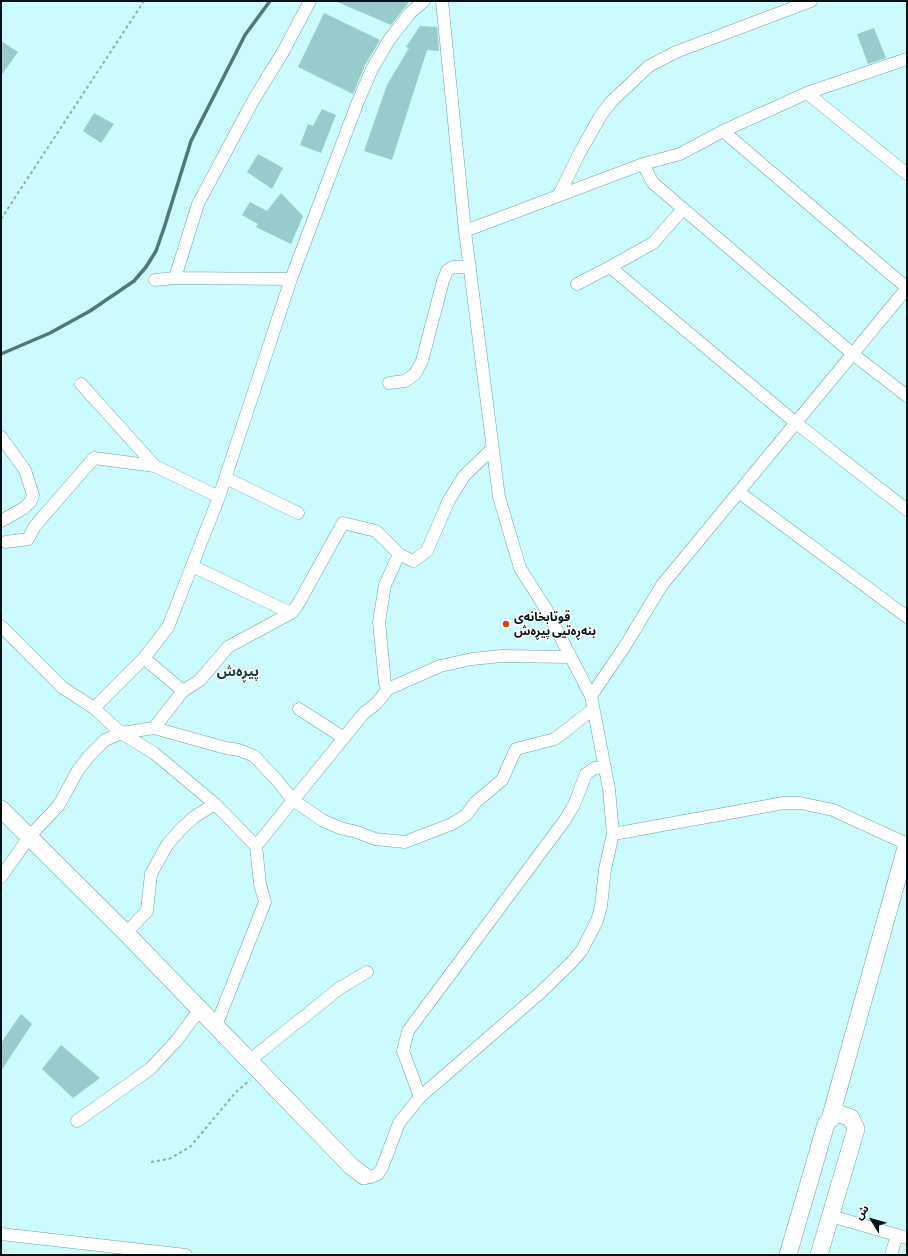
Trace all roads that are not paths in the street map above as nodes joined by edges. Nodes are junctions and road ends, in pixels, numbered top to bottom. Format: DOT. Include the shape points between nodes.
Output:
graph roads {
  1 [pos="310,1"];
  2 [pos="424,1"];
  3 [pos="442,1"];
  4 [pos="811,1"];
  5 [pos="907,59"];
  6 [pos="807,93"];
  7 [pos="723,131"];
  8 [pos="643,164"];
  9 [pos="907,174"];
  10 [pos="559,195"];
  11 [pos="684,209"];
  12 [pos="465,231"];
  13 [pos="470,267"];
  14 [pos="610,268"];
  15 [pos="175,278"];
  16 [pos="291,279"];
  17 [pos="155,280"];
  18 [pos="577,284"];
  19 [pos="907,288"];
  20 [pos="854,355"];
  21 [pos="389,383"];
  22 [pos="80,384"];
  23 [pos="907,396"];
  24 [pos="796,424"];
  25 [pos="1,438"];
  26 [pos="492,449"];
  27 [pos="155,466"];
  28 [pos="226,478"];
  29 [pos="740,493"];
  30 [pos="220,497"];
  31 [pos="907,510"];
  32 [pos="298,513"];
  33 [pos="1,521"];
  34 [pos="3,541"];
  35 [pos="399,554"];
  36 [pos="192,566"];
  37 [pos="291,613"];
  38 [pos="907,617"];
  39 [pos="1,626"];
  40 [pos="571,657"];
  41 [pos="144,658"];
  42 [pos="388,690"];
  43 [pos="183,691"];
  44 [pos="591,696"];
  45 [pos="94,708"];
  46 [pos="299,709"];
  47 [pos="593,709"];
  48 [pos="154,728"];
  49 [pos="121,733"];
  50 [pos="344,738"];
  51 [pos="605,767"];
  52 [pos="293,800"];
  53 [pos="215,804"];
  54 [pos="1,808"];
  55 [pos="613,834"];
  56 [pos="30,836"];
  57 [pos="907,844"];
  58 [pos="256,846"];
  59 [pos="1,877"];
  60 [pos="126,933"];
  61 [pos="367,972"];
  62 [pos="200,1009"];
  63 [pos="216,1026"];
  64 [pos="255,1066"];
  65 [pos="420,1097"];
  66 [pos="830,1119"];
  67 [pos="77,1121"];
  68 [pos="364,1176"];
  69 [pos="831,1216"];
  70 [pos="1,1234"];
  71 [pos="902,1236"];
  72 [pos="186,1255"];
  73 [pos="788,1255"];
  74 [pos="819,1255"];
  75 [pos="891,1255"];
  1 -- 15 [label="street" via="198,204"];
  2 -- 16 [label="street" via="410,13 389,40 372,69"];
  3 -- 12 [label="street"];
  4 -- 10 [label="street" via="676,52 649,66 611,102 579,154"];
  5 -- 6 [label="street"];
  6 -- 7 [label="street"];
  6 -- 9 [label="street"];
  7 -- 8 [label="street" via="680,154"];
  7 -- 19 [label="street"];
  8 -- 10 [label="street"];
  8 -- 11 [label="street" via="653,184"];
  10 -- 12 [label="street"];
  11 -- 14 [label="street" via="653,243"];
  11 -- 20 [label="street"];
  12 -- 13 [label="street"];
  13 -- 21 [label="street" via="453,267 447,271 442,281 422,361 415,374 405,381"];
  13 -- 26 [label="street"];
  14 -- 18 [label="street"];
  14 -- 24 [label="street"];
  15 -- 16 [label="street"];
  15 -- 17 [label="street"];
  16 -- 28 [label="street"];
  19 -- 20 [label="street"];
  20 -- 23 [label="street"];
  20 -- 24 [label="street"];
  22 -- 27 [label="street"];
  24 -- 29 [label="street"];
  24 -- 31 [label="street"];
  25 -- 33 [label="street" via="25,470 33,495 24,508"];
  26 -- 35 [label="street" via="464,476 449,500 427,551 413,561"];
  26 -- 40 [label="street" via="499,497 520,568 546,609"];
  27 -- 30 [label="street"];
  27 -- 34 [label="street" via="94,458 35,526 28,539"];
  28 -- 30 [label="street"];
  28 -- 32 [label="street"];
  29 -- 38 [label="street"];
  29 -- 44 [label="street" via="662,585 626,646"];
  30 -- 36 [label="street"];
  35 -- 37 [label="street" via="376,531 343,523"];
  35 -- 42 [label="street" via="385,585 379,622 385,683"];
  36 -- 37 [label="street"];
  36 -- 41 [label="street" via="168,627"];
  37 -- 43 [label="street" via="228,647 200,680"];
  39 -- 45 [label="street" via="63,688"];
  40 -- 42 [label="street" via="502,656 472,659 440,666"];
  40 -- 44 [label="street"];
  41 -- 43 [label="street"];
  41 -- 45 [label="street"];
  42 -- 50 [label="street" via="377,703 364,712"];
  43 -- 48 [label="street"];
  44 -- 47 [label="street"];
  45 -- 49 [label="street"];
  46 -- 50 [label="street"];
  47 -- 51 [label="street"];
  47 -- 52 [label="street" via="555,739 516,749 502,780 476,802 466,815 452,824 405,842 375,839 340,828 322,820"];
  48 -- 49 [label="street"];
  48 -- 52 [label="street" via="254,756"];
  49 -- 53 [label="street" via="154,752"];
  49 -- 56 [label="street" via="104,740 88,756 58,805"];
  50 -- 52 [label="street"];
  51 -- 55 [label="street"];
  51 -- 65 [label="street" via="595,768 586,774 565,820 408,1032 403,1052"];
  52 -- 58 [label="street"];
  53 -- 58 [label="street"];
  53 -- 60 [label="street" via="194,817 167,846 151,874 147,911"];
  54 -- 56 [label="street"];
  55 -- 57 [label="street" via="784,803 800,803 832,810"];
  55 -- 65 [label="street" via="605,869 601,906 582,950 541,992"];
  56 -- 59 [label="street"];
  56 -- 60 [label="street"];
  57 -- 66 [label="street"];
  58 -- 63 [label="street" via="260,884 265,902"];
  60 -- 62 [label="street"];
  61 -- 64 [label="street" via="340,988"];
  62 -- 63 [label="street"];
  62 -- 67 [label="street" via="177,1040 150,1069"];
  63 -- 64 [label="street"];
  64 -- 68 [label="street" via="351,1166"];
  65 -- 68 [label="street" via="398,1123 378,1174"];
  66 -- 69 [label="street" via="846,1115 851,1118 856,1129"];
  66 -- 73 [label="street" via="826,1124"];
  69 -- 71 [label="street"];
  69 -- 74 [label="street"];
  70 -- 72 [label="street"];
  71 -- 75 [label="street"];
}
